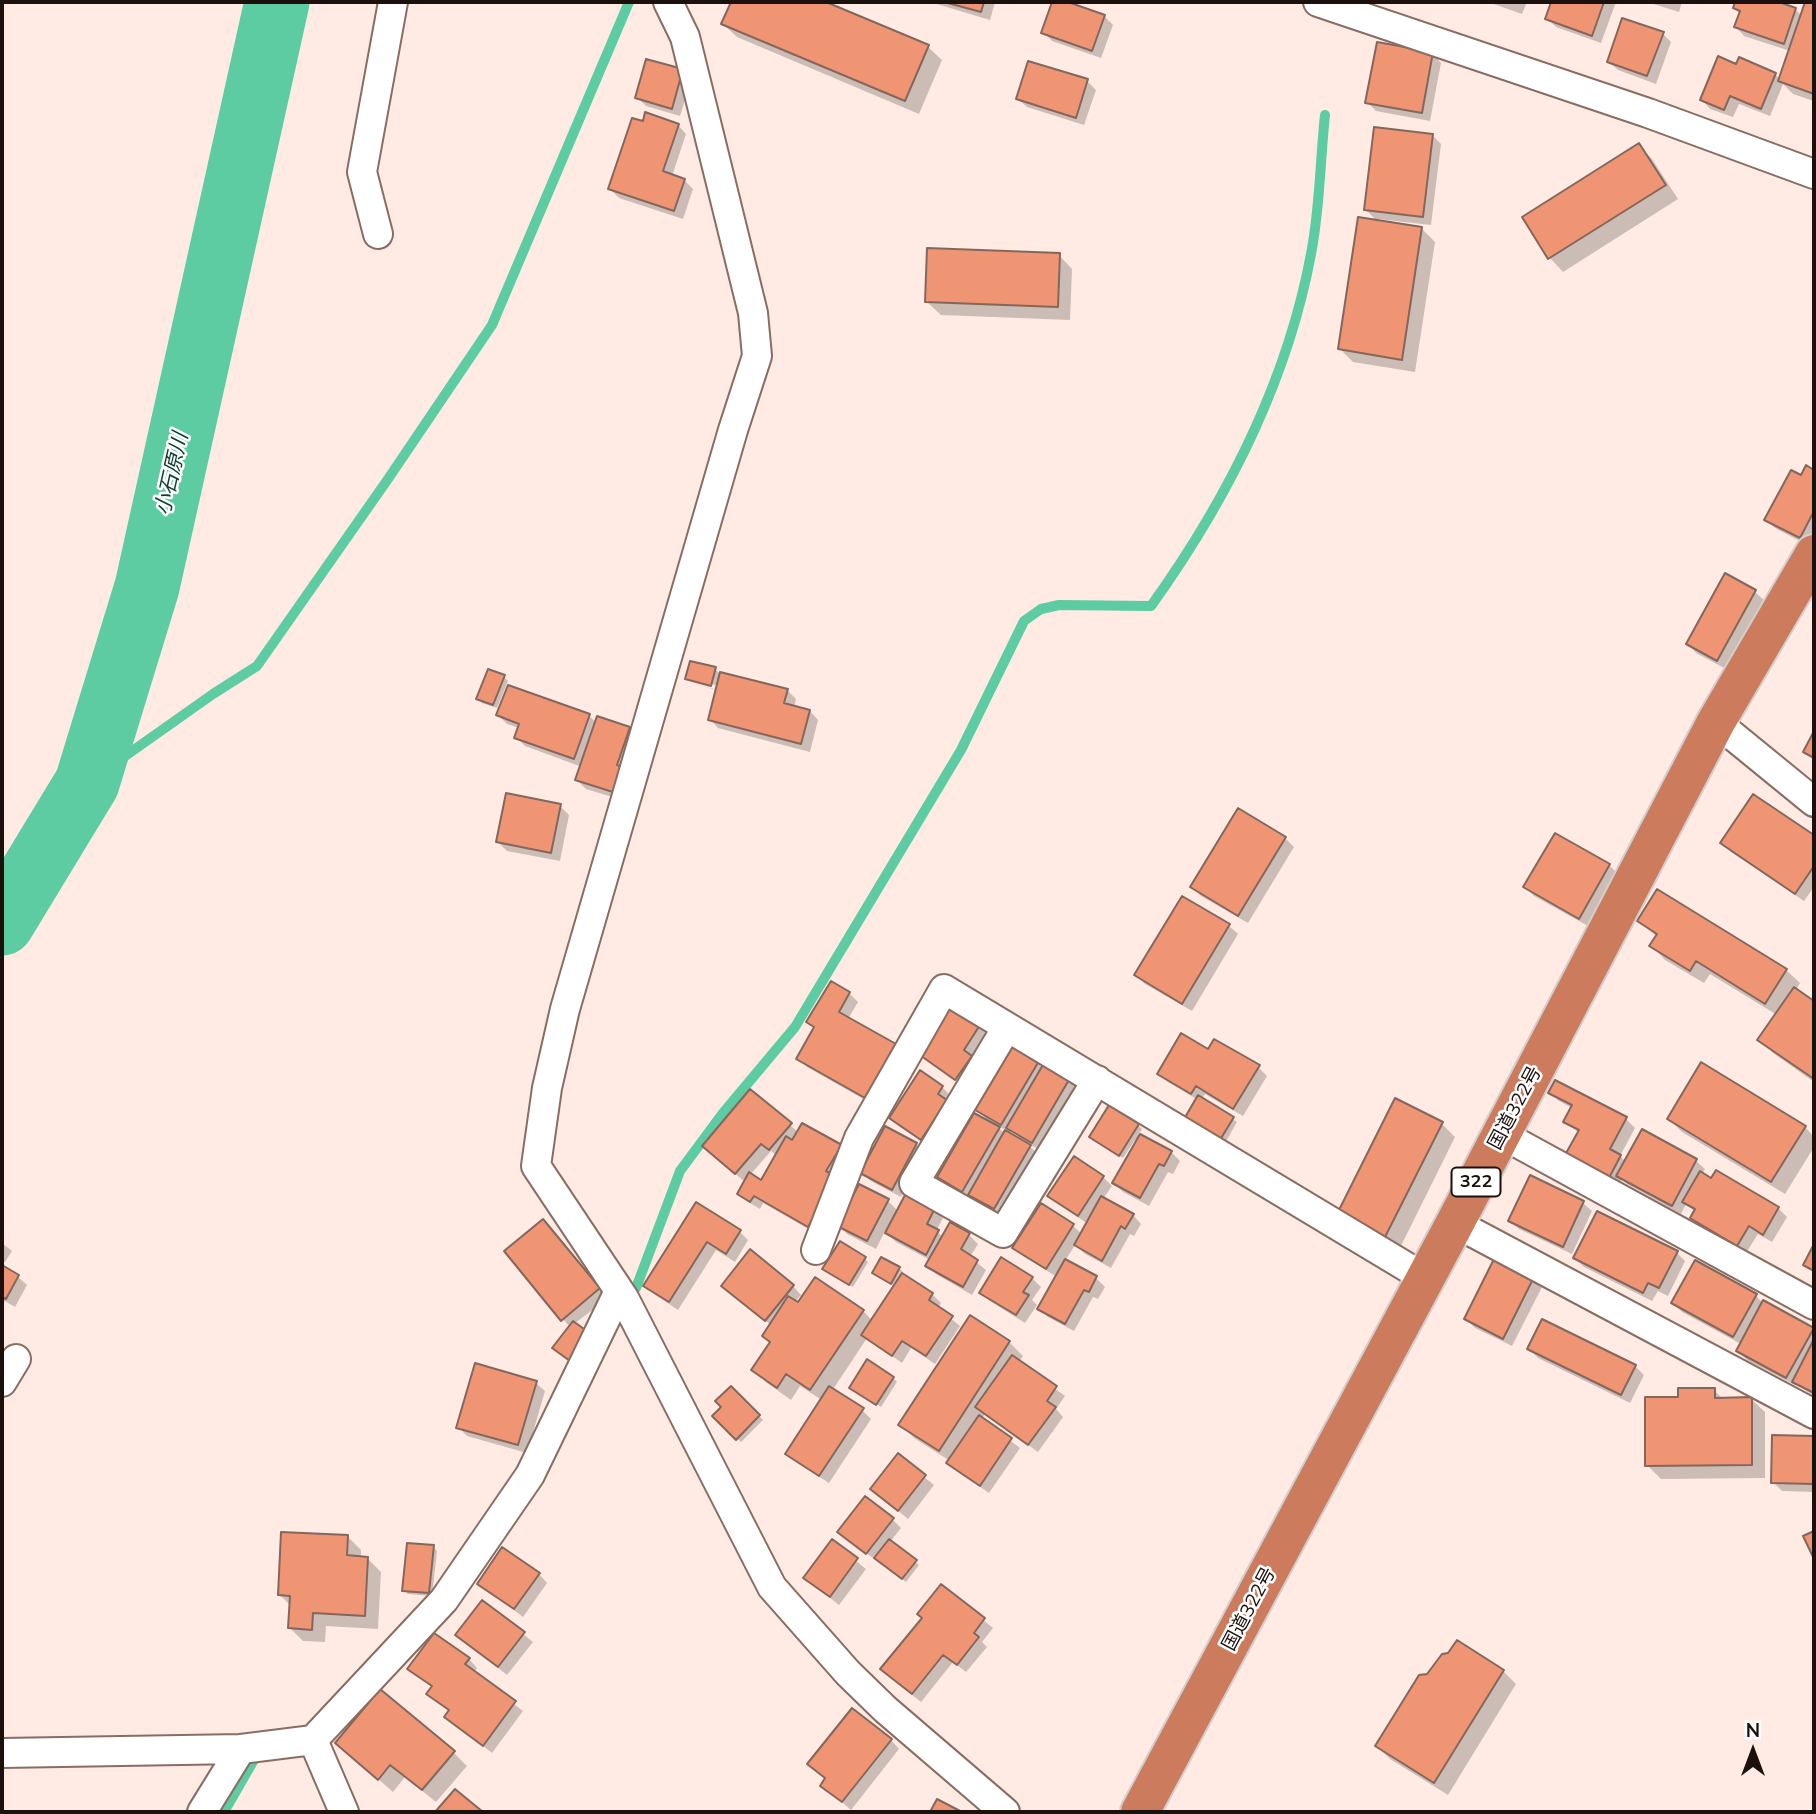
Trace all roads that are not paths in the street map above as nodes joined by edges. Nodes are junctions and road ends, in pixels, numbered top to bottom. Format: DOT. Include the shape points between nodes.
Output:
graph roads {
  1 [pos="393,2"];
  2 [pos="668,2"];
  3 [pos="1318,2"];
  4 [pos="1347,7"];
  5 [pos="1814,174"];
  6 [pos="378,234"];
  7 [pos="1814,554"];
  8 [pos="1716,722"];
  9 [pos="1814,802"];
  10 [pos="1007,1027"];
  11 [pos="1097,1080"];
  12 [pos="1501,1133"];
  13 [pos="1455,1223"];
  14 [pos="816,1250"];
  15 [pos="1425,1278"];
  16 [pos="619,1291"];
  17 [pos="1814,1305"];
  18 [pos="1814,1414"];
  19 [pos="316,1747"];
  20 [pos="241,1749"];
  21 [pos="2,1753"];
  22 [pos="202,1812"];
  23 [pos="344,1812"];
  24 [pos="1005,1812"];
  25 [pos="1140,1812"];
  1 -- 6 [label="street" via="362,172"];
  2 -- 16 [label="street" via="685,37 753,313 757,356 569,996 547,1087 536,1166"];
  3 -- 4 [label="street"];
  4 -- 5 [label="street"];
  7 -- 8 [label="highway, 国道322号 / 322"];
  8 -- 9 [label="street"];
  8 -- 12 [label="highway, 国道322号 / 322"];
  10 -- 11 [label="street"];
  10 -- 11 [label="street" via="914,1183 1003,1233"];
  10 -- 14 [label="street" via="944,989 859,1138"];
  11 -- 15 [label="street"];
  12 -- 13 [label="highway, 国道322号 / 322"];
  12 -- 17 [label="street"];
  13 -- 15 [label="highway, 国道322号 / 322"];
  13 -- 18 [label="street"];
  15 -- 25 [label="highway, 国道322号 / 322"];
  16 -- 19 [label="street" via="530,1475 444,1600"];
  16 -- 24 [label="street" via="772,1587 885,1709"];
  19 -- 20 [label="street"];
  19 -- 23 [label="street"];
  20 -- 21 [label="street"];
  20 -- 22 [label="street"];
}
